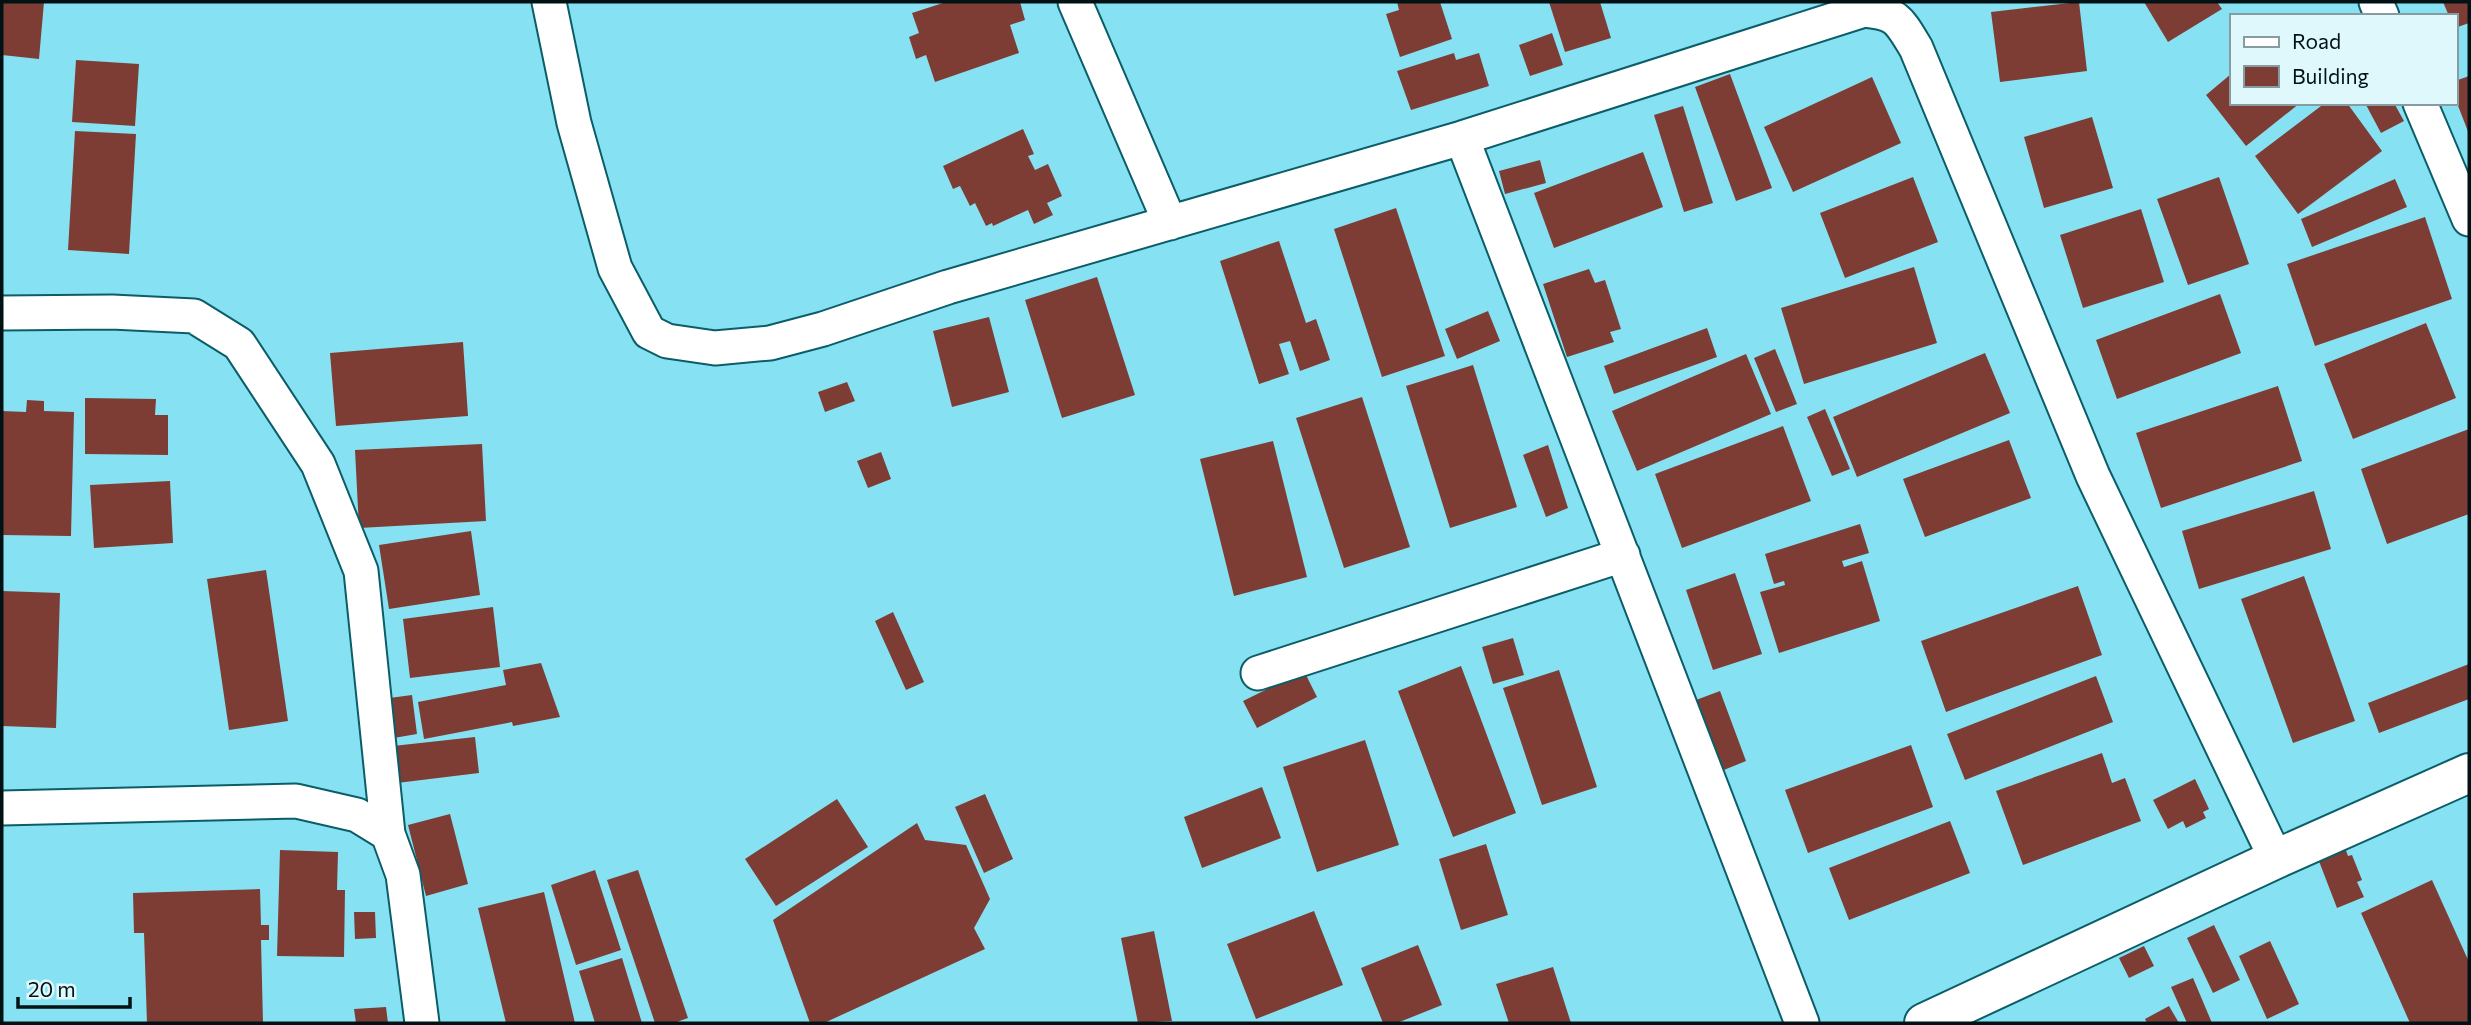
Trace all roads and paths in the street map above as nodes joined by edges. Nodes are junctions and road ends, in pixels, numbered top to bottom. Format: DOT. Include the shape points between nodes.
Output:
graph roads {
  1 [pos="549,2"];
  2 [pos="1075,2"];
  3 [pos="2421,105"];
  4 [pos="1462,138"];
  5 [pos="2469,219"];
  6 [pos="1170,223"];
  7 [pos="2,313"];
  8 [pos="1623,555"];
  9 [pos="1258,673"];
  10 [pos="2469,774"];
  11 [pos="2,807"];
  12 [pos="388,834"];
  13 [pos="2276,859"];
  14 [pos="422,1023"];
  15 [pos="1802,1023"];
  16 [pos="1924,1023"];
  1 -- 6 [label="street" via="574,123 615,268 649,332 667,341 715,348 770,343"];
  2 -- 6 [label="street"];
  3 -- 5 [label="street"];
  4 -- 6 [label="street"];
  4 -- 8 [label="street"];
  4 -- 13 [label="street" via="1864,10 1887,12 1899,20 1916,48 2093,476"];
  7 -- 12 [label="street" via="194,316 239,344 318,464 362,571"];
  8 -- 9 [label="street"];
  8 -- 15 [label="street"];
  10 -- 13 [label="street"];
  11 -- 12 [label="street" via="296,801 358,815"];
  12 -- 14 [label="street" via="403,875"];
  13 -- 16 [label="street"];
}
